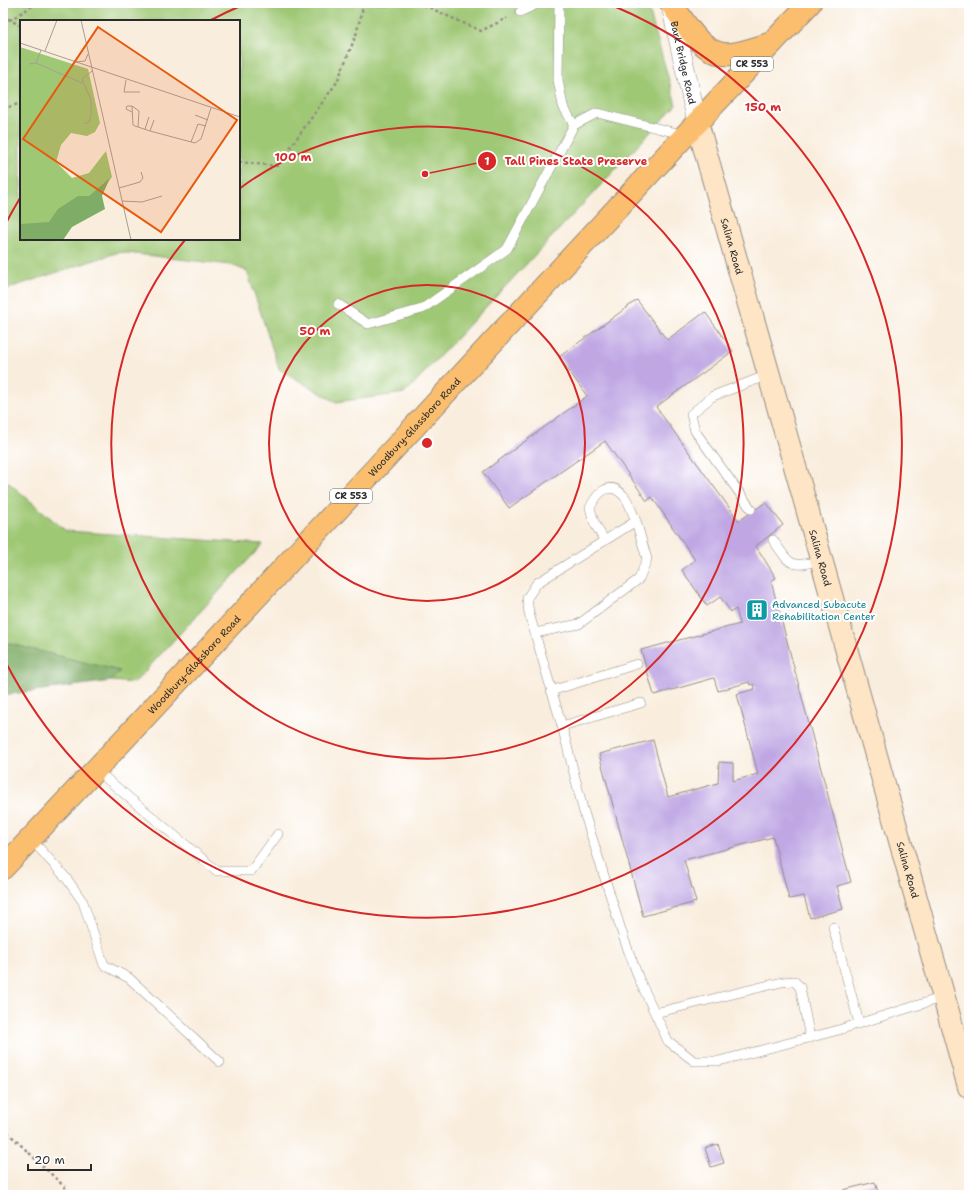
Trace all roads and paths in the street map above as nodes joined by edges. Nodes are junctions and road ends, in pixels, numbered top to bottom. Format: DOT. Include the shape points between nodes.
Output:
graph roads {
  1 [pos="37,3"];
  2 [pos="364,3"];
  3 [pos="419,3"];
  4 [pos="539,3"];
  5 [pos="559,3"];
  6 [pos="671,3"];
  7 [pos="810,3"];
  8 [pos="520,12"];
  9 [pos="3,15"];
  10 [pos="10,20"];
  11 [pos="20,25"];
  12 [pos="772,43"];
  13 [pos="20,103"];
  14 [pos="3,108"];
  15 [pos="574,125"];
  16 [pos="690,129"];
  17 [pos="240,162"];
  18 [pos="338,304"];
  19 [pos="768,375"];
  20 [pos="751,509"];
  21 [pos="636,520"];
  22 [pos="604,540"];
  23 [pos="773,540"];
  24 [pos="821,560"];
  25 [pos="535,633"];
  26 [pos="636,664"];
  27 [pos="551,691"];
  28 [pos="641,702"];
  29 [pos="562,726"];
  30 [pos="96,770"];
  31 [pos="278,834"];
  32 [pos="31,839"];
  33 [pos="3,868"];
  34 [pos="833,927"];
  35 [pos="944,997"];
  36 [pos="655,1013"];
  37 [pos="859,1023"];
  38 [pos="810,1038"];
  39 [pos="220,1062"];
  40 [pos="969,1087"];
  41 [pos="3,1128"];
  42 [pos="73,1195"];
  1 -- 10 [label="path"];
  2 -- 17 [label="path" via="356,35 337,82 277,166"];
  3 -- 8 [label="path" via="481,31"];
  4 -- 8 [label="lane"];
  5 -- 15 [label="lane" via="558,80 562,106"];
  6 -- 12 [label="main road" via="702,43 718,54 733,54"];
  6 -- 16 [label="street, Bark Bridge Road"];
  7 -- 12 [label="main road, Woodbury-Glassboro Road / CR 553"];
  9 -- 10 [label="path"];
  10 -- 11 [label="path"];
  12 -- 16 [label="main road, Woodbury-Glassboro Road / CR 553"];
  13 -- 14 [label="path"];
  15 -- 16 [label="lane" via="597,112"];
  15 -- 18 [label="lane" via="507,249 422,310 368,324"];
  16 -- 19 [label="street, Salina Road"];
  16 -- 30 [label="main road, Woodbury-Glassboro Road / CR 553"];
  19 -- 20 [label="lane" via="713,396 691,414 695,431"];
  19 -- 24 [label="street, Salina Road"];
  21 -- 22 [label="lane"];
  21 -- 22 [label="lane" via="624,495 608,488 596,495 590,508"];
  21 -- 25 [label="lane" via="647,559 639,579 579,624"];
  22 -- 25 [label="lane" via="537,583 527,598"];
  23 -- 24 [label="lane" via="791,563 798,566"];
  24 -- 35 [label="street, Salina Road"];
  25 -- 27 [label="lane"];
  26 -- 27 [label="lane"];
  27 -- 29 [label="lane"];
  28 -- 29 [label="lane"];
  29 -- 36 [label="lane" via="584,809 624,939"];
  30 -- 31 [label="lane" via="217,871 251,871"];
  30 -- 32 [label="main road, Woodbury-Glassboro Road / CR 553"];
  32 -- 33 [label="main road, Woodbury-Glassboro Road / CR 553"];
  32 -- 39 [label="lane" via="67,879 83,902 104,966 129,978"];
  34 -- 37 [label="lane"];
  35 -- 37 [label="lane"];
  35 -- 40 [label="street, Salina Road"];
  36 -- 38 [label="lane" via="668,1041 694,1061 719,1061"];
  36 -- 38 [label="lane" via="794,981 800,987"];
  37 -- 38 [label="lane"];
  41 -- 42 [label="path"];
}
